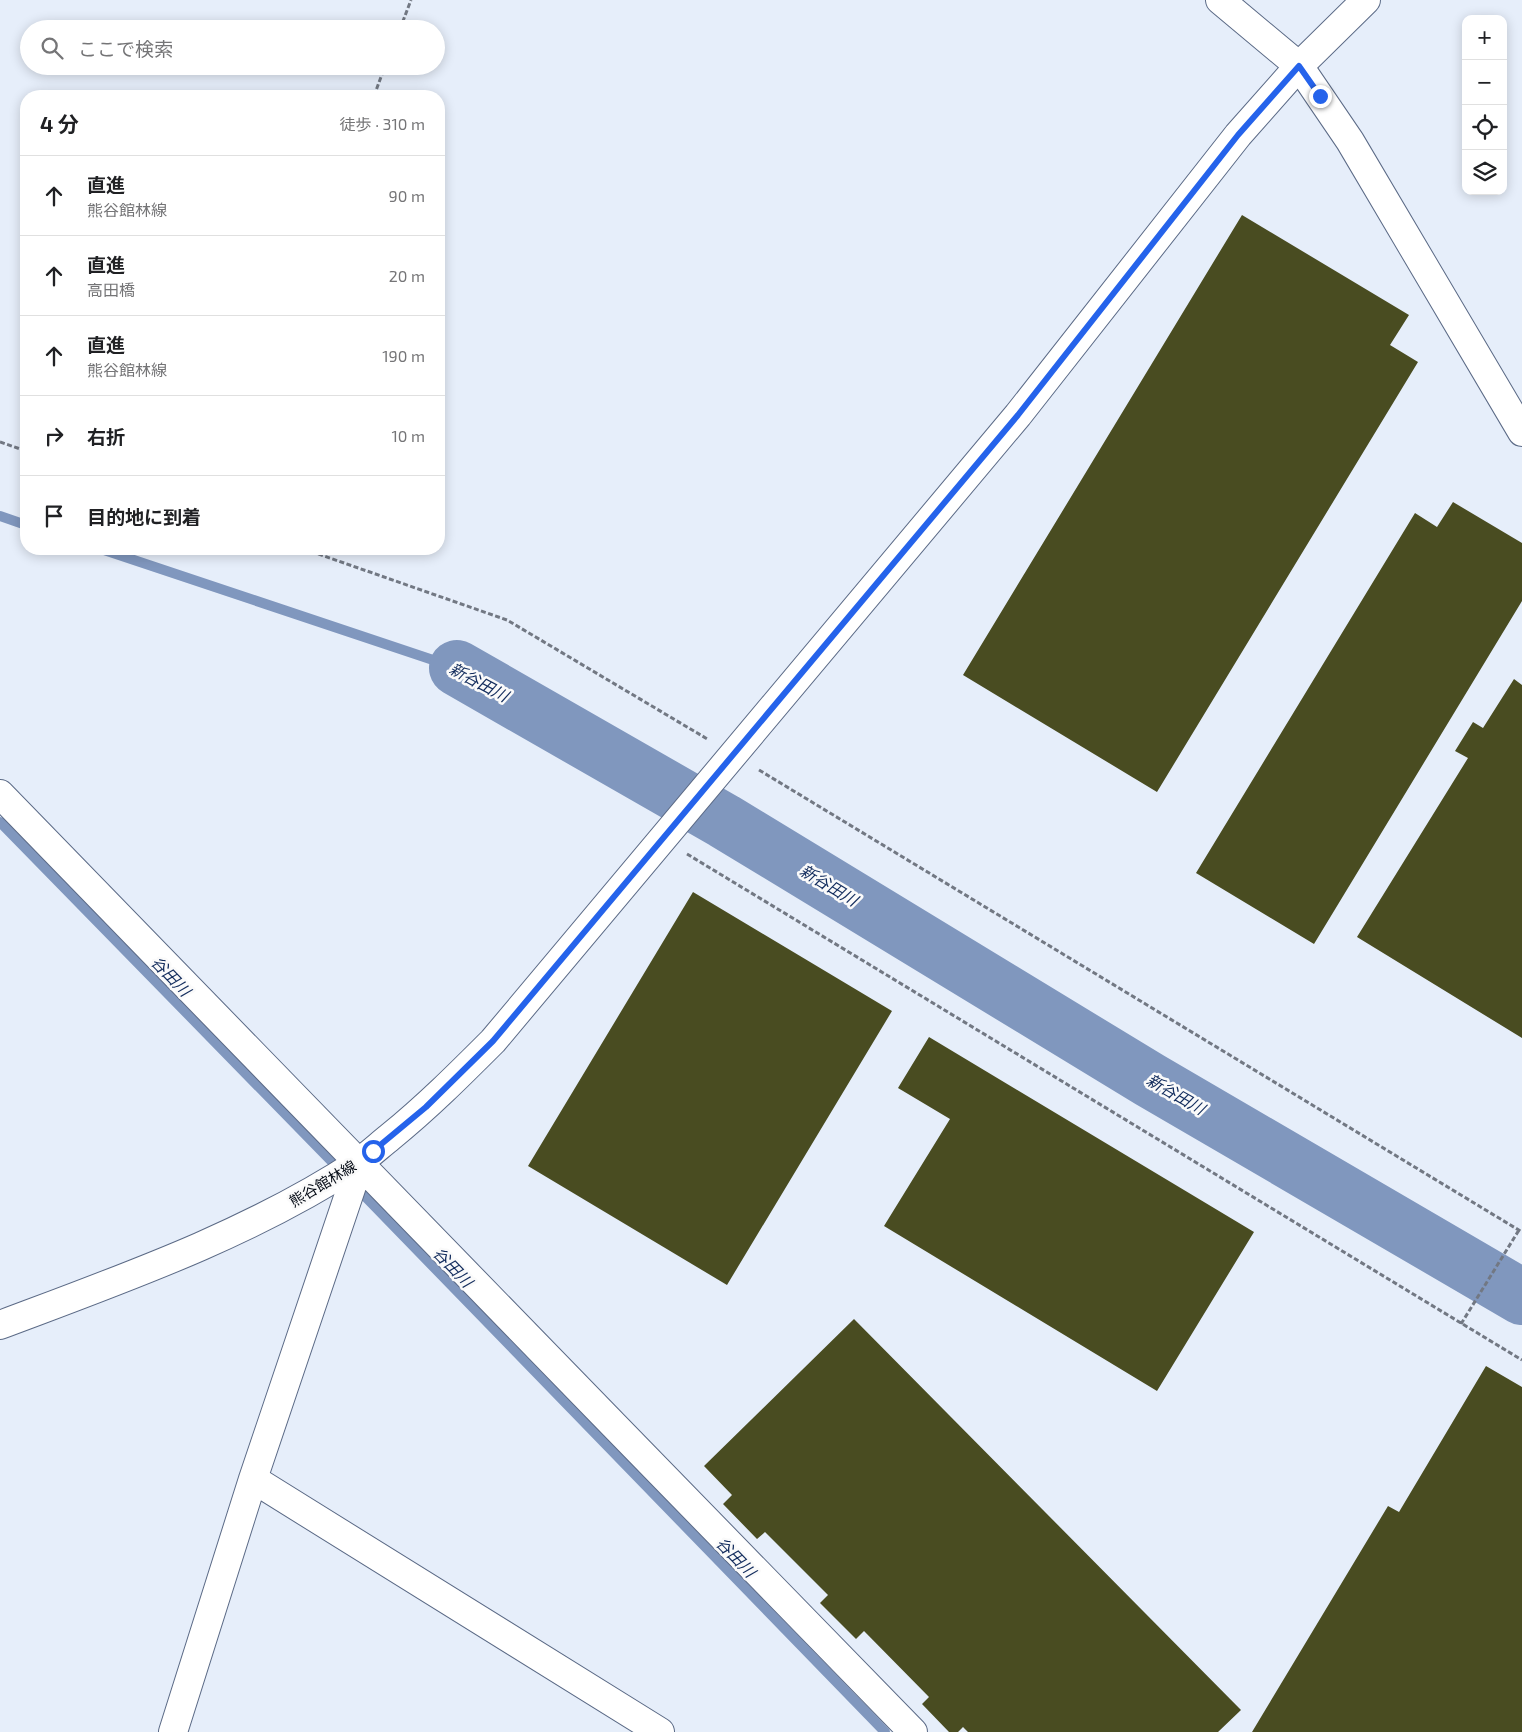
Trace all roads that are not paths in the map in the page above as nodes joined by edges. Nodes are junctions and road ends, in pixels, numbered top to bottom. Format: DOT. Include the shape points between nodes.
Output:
graph roads {
  1 [pos="1220,0"];
  2 [pos="1366,0"];
  3 [pos="1299,66"];
  4 [pos="1522,432"];
  5 [pos="0,794"];
  6 [pos="360,1162"];
  7 [pos="0,1325"];
  8 [pos="253,1479"];
  9 [pos="173,1732"];
  10 [pos="660,1732"];
  11 [pos="913,1732"];
  1 -- 3 [label="street"];
  2 -- 3 [label="street"];
  3 -- 4 [label="street" via="1350,141"];
  3 -- 6 [label="street, 熊谷館林線" via="1238,135 1018,415 493,1041 426,1107"];
  5 -- 6 [label="street"];
  6 -- 7 [label="street, 熊谷館林線" via="258,1221 138,1273"];
  6 -- 8 [label="street"];
  6 -- 11 [label="street"];
  8 -- 9 [label="street"];
  8 -- 10 [label="street"];
}
